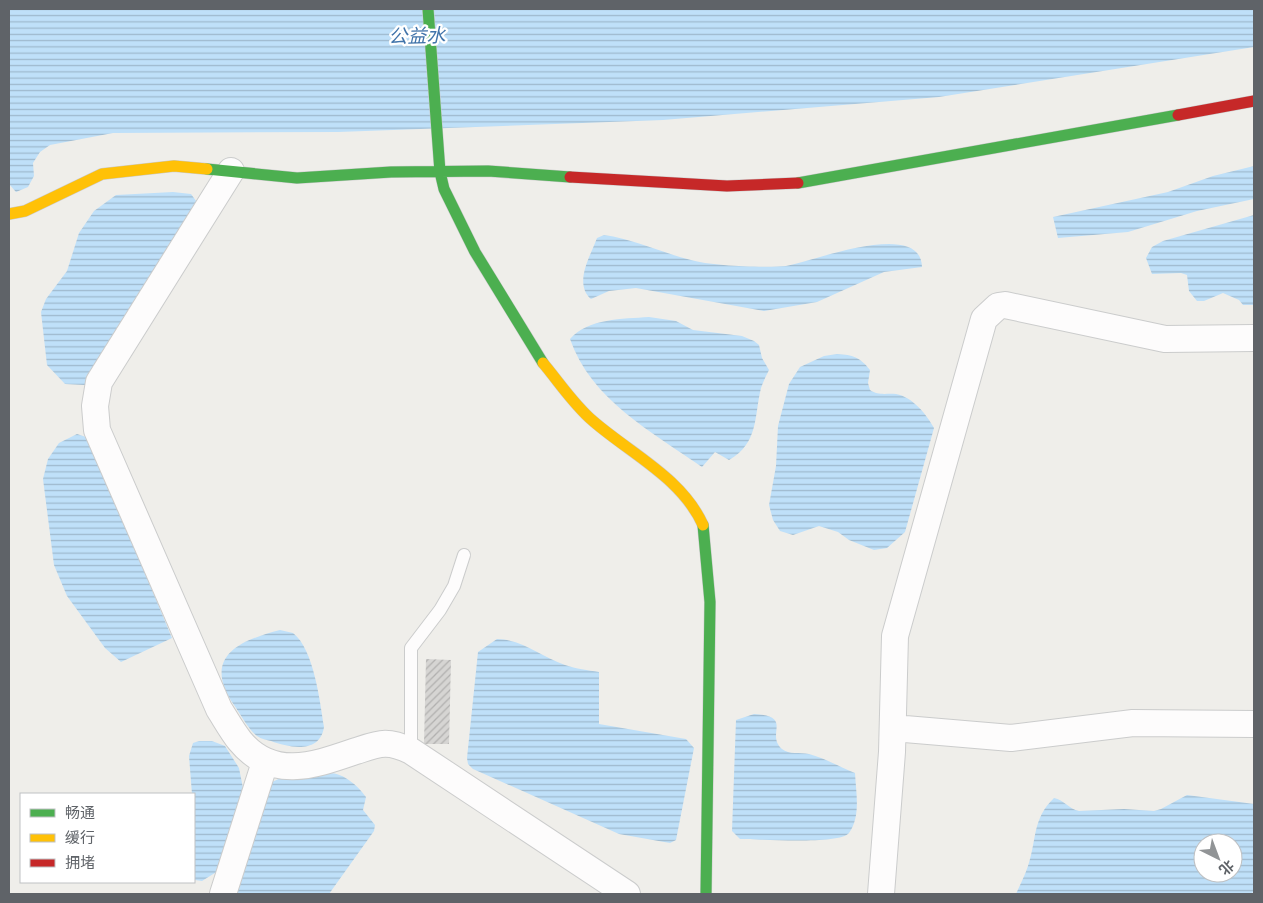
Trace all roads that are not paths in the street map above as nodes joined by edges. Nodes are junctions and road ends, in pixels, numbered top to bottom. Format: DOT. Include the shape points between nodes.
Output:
graph roads {
  1 [pos="428,9"];
  2 [pos="1254,101"];
  3 [pos="231,171"];
  4 [pos="440,172"];
  5 [pos="9,214"];
  6 [pos="1254,338"];
  7 [pos="464,555"];
  8 [pos="1254,724"];
  9 [pos="893,728"];
  10 [pos="411,751"];
  11 [pos="265,762"];
  12 [pos="222,894"];
  13 [pos="627,894"];
  14 [pos="706,894"];
  15 [pos="881,894"];
  1 -- 4 [label="street"];
  2 -- 4 [label="street" via="796,183 727,186 497,172"];
  3 -- 4 [label="street" via="297,178"];
  3 -- 5 [label="street" via="174,166 102,174 25,211"];
  3 -- 11 [label="street" via="99,382 95,418 97,430 219,709 240,741"];
  4 -- 14 [label="street" via="444,189 475,252 540,360 591,420 680,489 696,510 703,526 710,602"];
  6 -- 9 [label="street" via="1165,339 1005,305 988,314 982,325 895,636"];
  7 -- 10 [label="lane" via="454,586 411,648"];
  8 -- 9 [label="street" via="1133,723 1011,738"];
  9 -- 15 [label="street"];
  10 -- 11 [label="street" via="384,742 330,760 277,766"];
  10 -- 13 [label="street"];
  11 -- 12 [label="street"];
}
